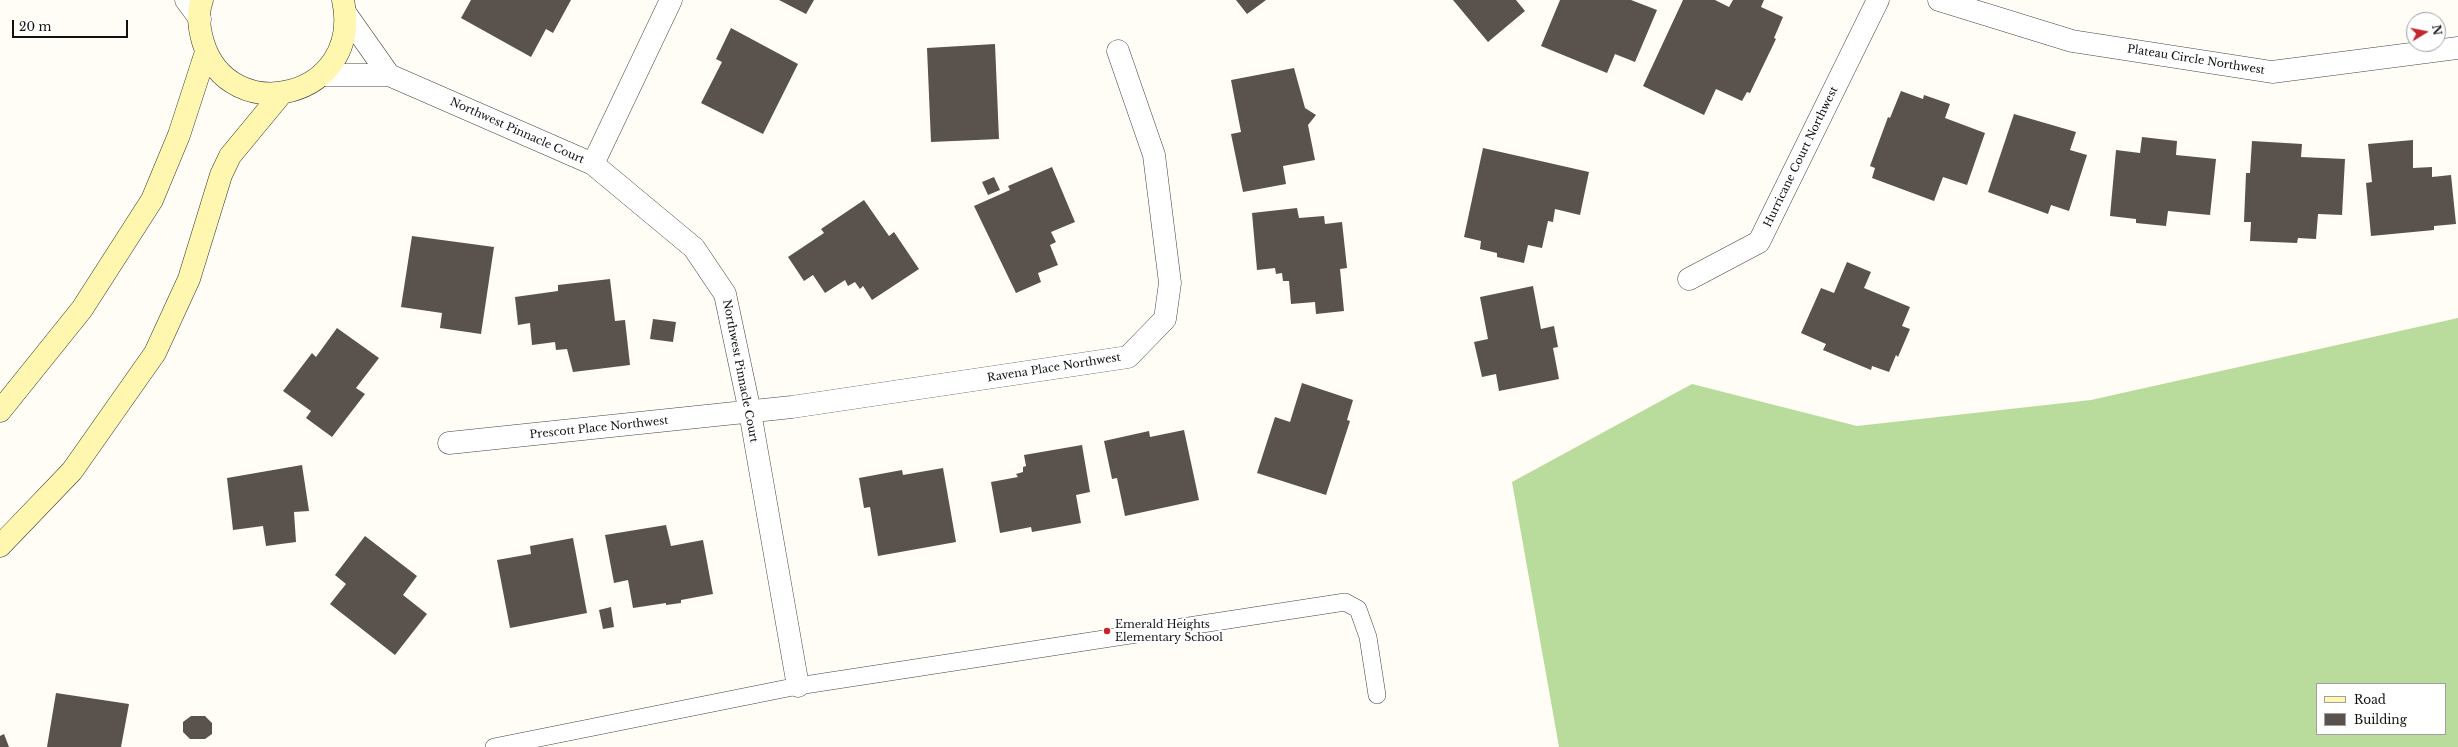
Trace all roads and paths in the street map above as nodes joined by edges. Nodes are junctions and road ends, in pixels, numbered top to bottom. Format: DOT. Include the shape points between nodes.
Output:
graph roads {
  1 [pos="186,0"];
  2 [pos="671,0"];
  3 [pos="1878,0"];
  4 [pos="1939,0"];
  5 [pos="345,7"];
  6 [pos="201,10"];
  7 [pos="2458,48"];
  8 [pos="1118,51"];
  9 [pos="206,52"];
  10 [pos="322,75"];
  11 [pos="389,75"];
  12 [pos="282,94"];
  13 [pos="593,164"];
  14 [pos="1689,279"];
  15 [pos="0,411"];
  16 [pos="750,412"];
  17 [pos="449,444"];
  18 [pos="0,546"];
  19 [pos="798,686"];
  20 [pos="1377,695"];
  21 [pos="494,747"];
  1 -- 6 [label="street"];
  2 -- 13 [label="street"];
  3 -- 14 [label="street, Hurricane Court Northwest" via="1759,242"];
  4 -- 7 [label="street, Plateau Circle Northwest" via="2072,41 2272,72"];
  5 -- 10 [label="main road" via="345,37 337,58"];
  5 -- 11 [label="street"];
  6 -- 9 [label="main road" via="200,30"];
  8 -- 16 [label="street, Ravena Place Northwest" via="1154,155 1170,283 1165,319 1128,357"];
  9 -- 12 [label="main road" via="219,71 237,85 259,93"];
  9 -- 15 [label="main road" via="179,135 152,200 82,309"];
  10 -- 11 [label="street, Northwest Pinnacle Court"];
  10 -- 12 [label="main road" via="303,88"];
  11 -- 13 [label="street, Northwest Pinnacle Court"];
  12 -- 18 [label="main road" via="230,156 221,175 189,279 155,353 72,472"];
  13 -- 16 [label="street, Northwest Pinnacle Court" via="694,248 725,294"];
  16 -- 17 [label="street, Prescott Place Northwest"];
  16 -- 19 [label="street, Northwest Pinnacle Court"];
  19 -- 20 [label="lane" via="1345,602 1358,609 1368,637"];
  19 -- 21 [label="lane"];
}
